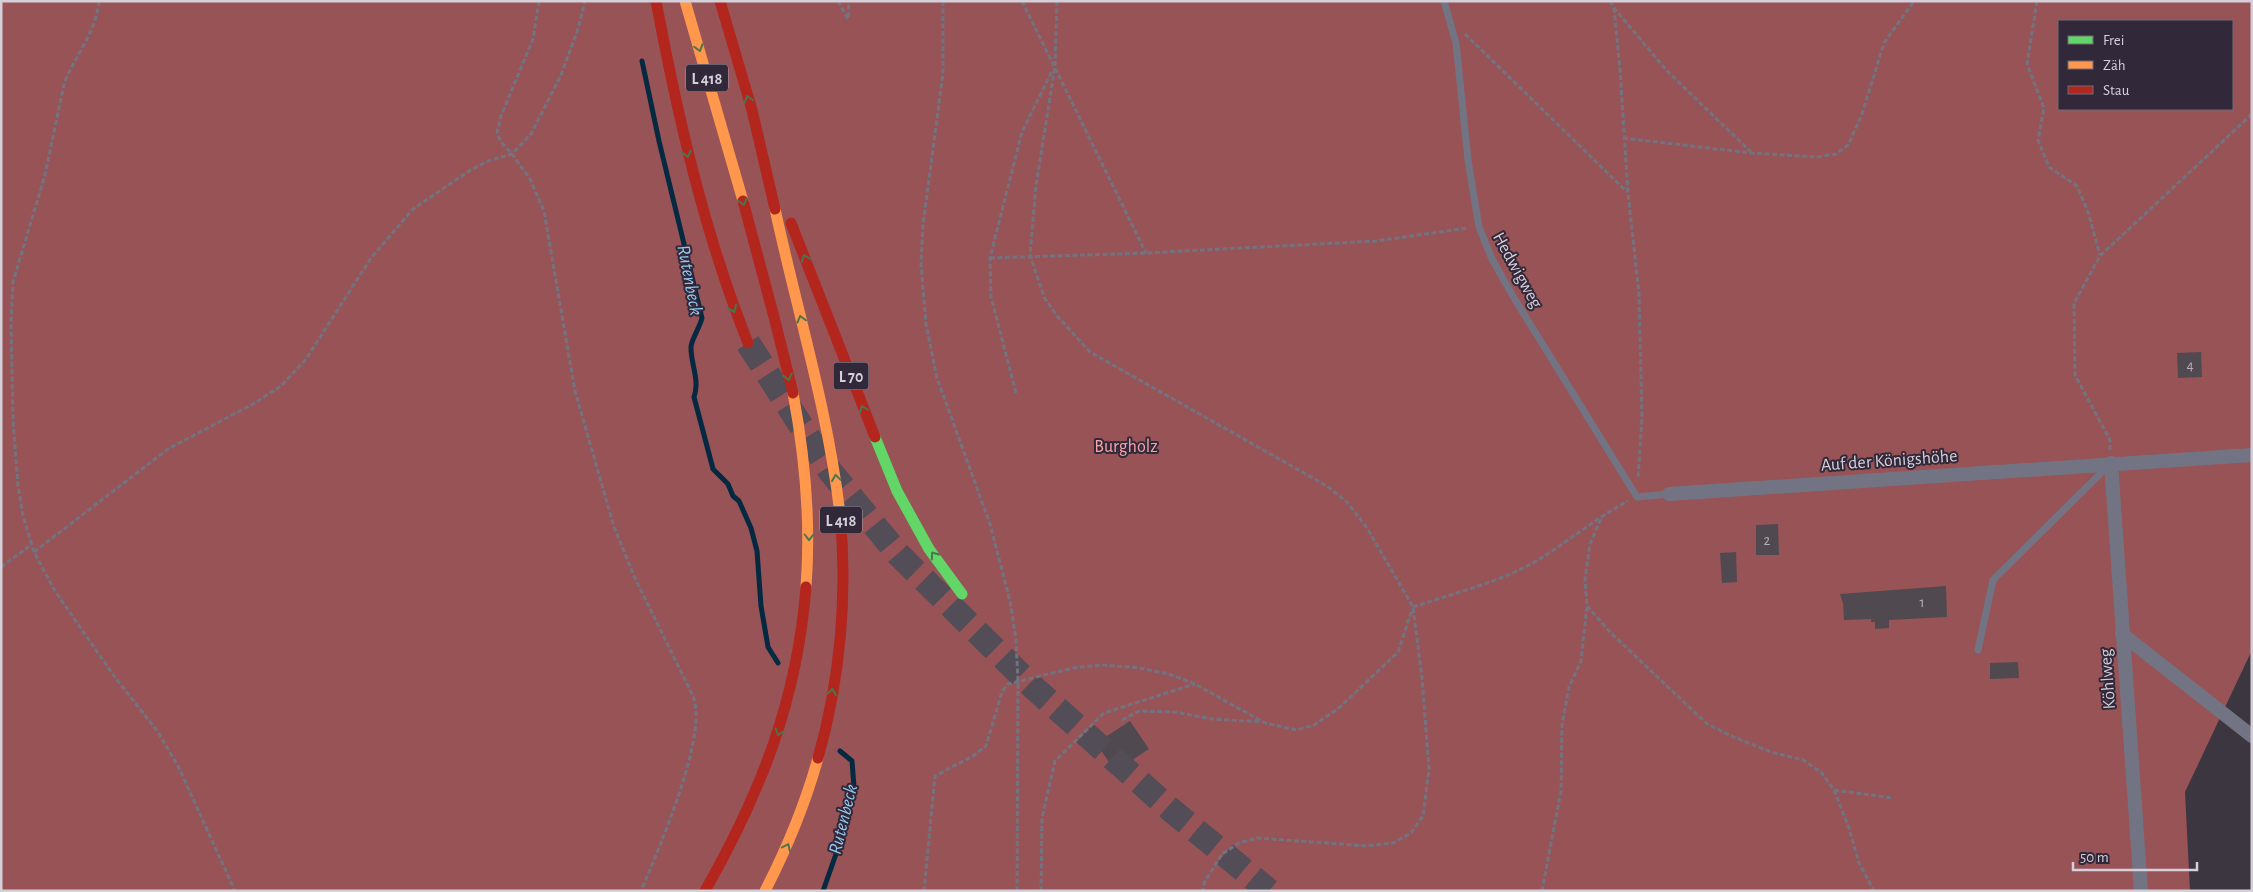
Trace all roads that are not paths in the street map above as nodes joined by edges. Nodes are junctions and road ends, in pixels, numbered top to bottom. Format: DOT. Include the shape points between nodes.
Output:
graph roads {
  1 [pos="656,1"];
  2 [pos="685,1"];
  3 [pos="720,1"];
  4 [pos="1444,1"];
  5 [pos="761,146"];
  6 [pos="748,343"];
  7 [pos="2252,455"];
  8 [pos="2111,463"];
  9 [pos="1669,494"];
  10 [pos="962,594"];
  11 [pos="2122,634"];
  12 [pos="1978,650"];
  13 [pos="2252,736"];
  14 [pos="705,891"];
  15 [pos="765,891"];
  16 [pos="2141,891"];
  1 -- 6 [label="highway, one-way" via="676,106 707,230 728,298"];
  2 -- 14 [label="highway, L 418, one-way" via="764,280 795,407 809,523 803,631 789,700 751,807"];
  5 -- 3 [label="highway, L 418, one-way"];
  4 -- 9 [label="lane, Hedwigweg" via="1460,70 1478,227 1492,259 1637,497"];
  10 -- 5 [label="highway, L 70, one-way" via="929,549 897,491"];
  15 -- 5 [label="highway, L 418, one-way" via="808,794 820,747 838,650 843,552 835,470 822,401"];
  7 -- 8 [label="street, Auf der Königshöhe"];
  8 -- 9 [label="street, Auf der Königshöhe"];
  8 -- 11 [label="street, Köhlweg"];
  8 -- 12 [label="lane" via="1993,580"];
  11 -- 13 [label="street"];
  11 -- 16 [label="street, Köhlweg"];
}
